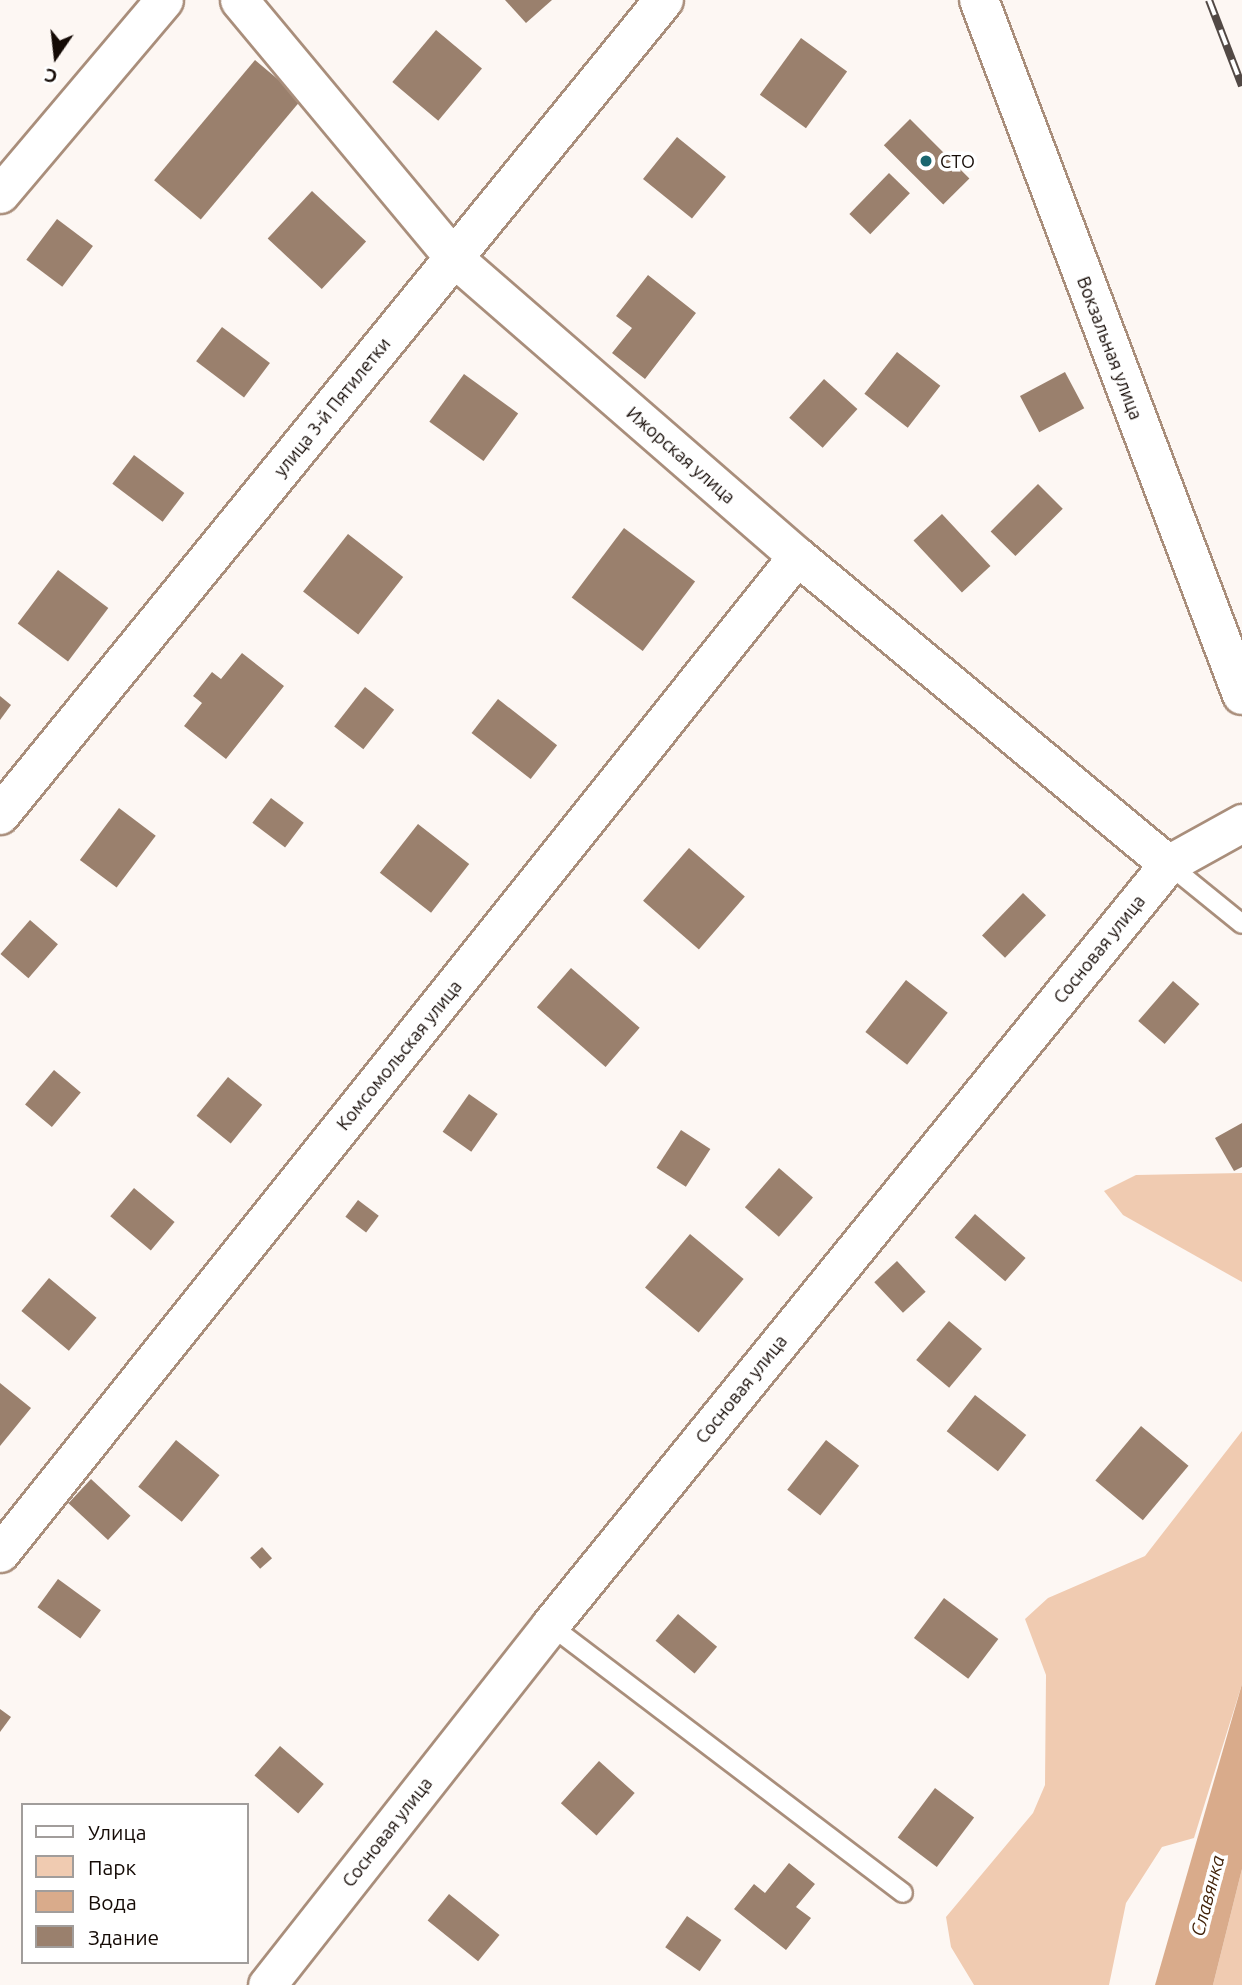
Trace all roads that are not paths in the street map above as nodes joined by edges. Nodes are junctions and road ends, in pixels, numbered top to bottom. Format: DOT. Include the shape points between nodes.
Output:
graph roads {
  1 [pos="164,0"];
  2 [pos="239,0"];
  3 [pos="664,0"];
  4 [pos="978,0"];
  5 [pos="0,194"];
  6 [pos="454,258"];
  7 [pos="797,556"];
  8 [pos="1242,695"];
  9 [pos="0,815"];
  10 [pos="1242,823"];
  11 [pos="1168,864"];
  12 [pos="1242,923"];
  13 [pos="0,1553"];
  14 [pos="550,1625"];
  15 [pos="903,1893"];
  16 [pos="267,1985"];
  1 -- 5 [label="street"];
  2 -- 6 [label="street, Ижорская улица"];
  3 -- 6 [label="street, улица 3-й Пятилетки"];
  4 -- 8 [label="street, Вокзальная улица"];
  6 -- 7 [label="street, Ижорская улица"];
  6 -- 9 [label="street, улица 3-й Пятилетки"];
  7 -- 11 [label="street, Ижорская улица"];
  7 -- 13 [label="street, Комсомольская улица"];
  10 -- 11 [label="street, Сосновая улица"];
  11 -- 12 [label="lane"];
  11 -- 14 [label="street, Сосновая улица"];
  14 -- 15 [label="lane"];
  14 -- 16 [label="street, Сосновая улица"];
}
